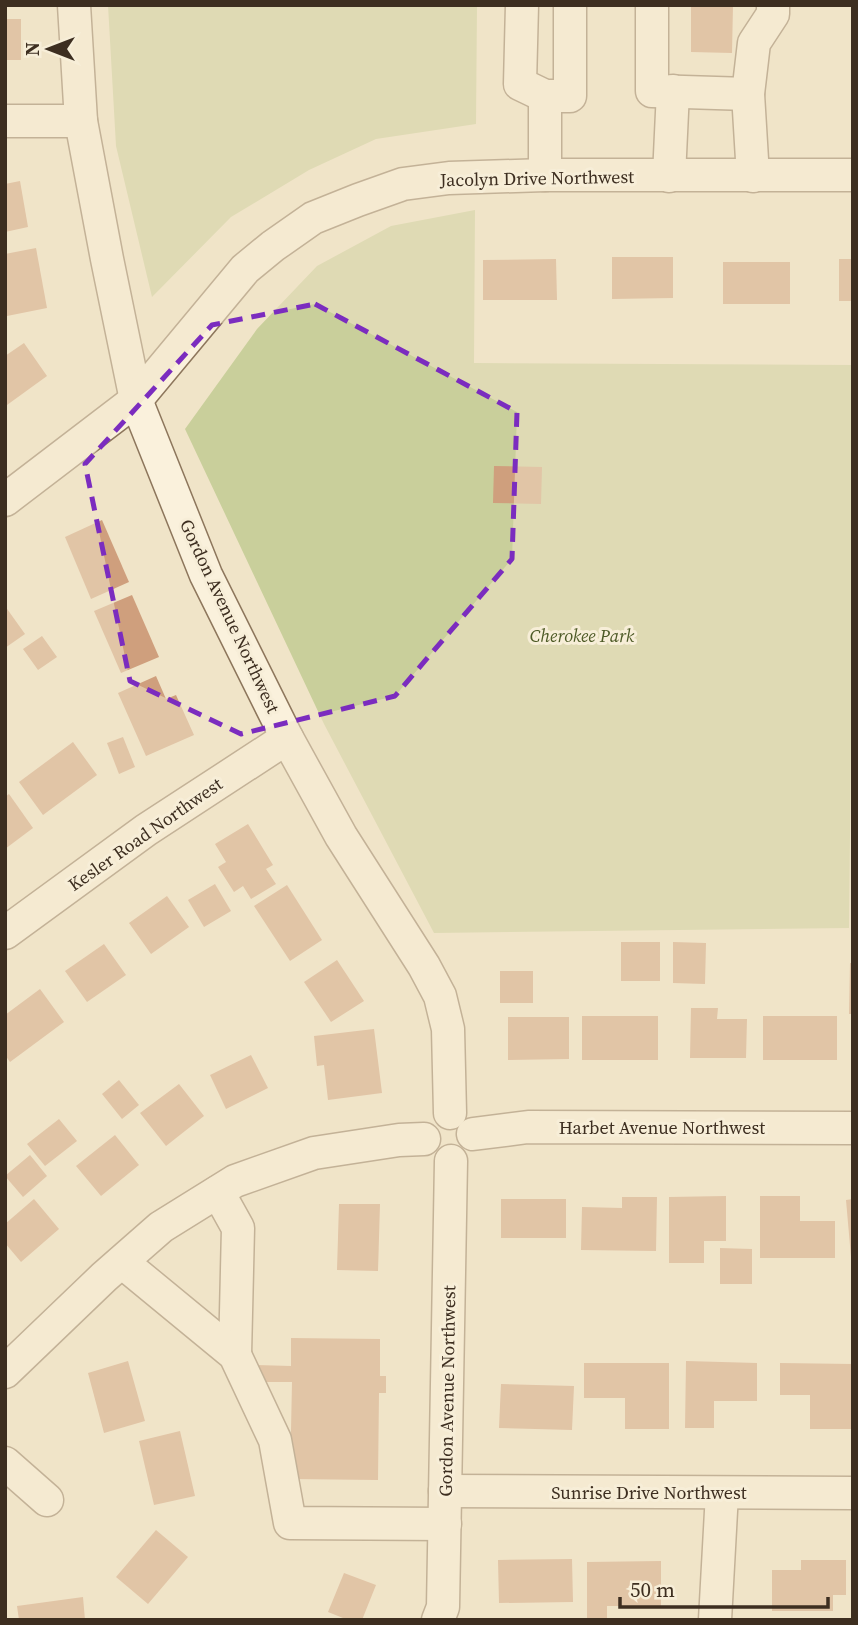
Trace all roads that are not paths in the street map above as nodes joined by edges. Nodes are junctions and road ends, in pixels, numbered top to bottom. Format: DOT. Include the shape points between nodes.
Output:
graph roads {
  1 [pos="74,5"];
  2 [pos="522,5"];
  3 [pos="570,5"];
  4 [pos="652,5"];
  5 [pos="773,5"];
  6 [pos="673,91"];
  7 [pos="748,94"];
  8 [pos="545,96"];
  9 [pos="5,121"];
  10 [pos="81,121"];
  11 [pos="853,175"];
  12 [pos="545,176"];
  13 [pos="669,176"];
  14 [pos="753,176"];
  15 [pos="136,400"];
  16 [pos="5,500"];
  17 [pos="287,738"];
  18 [pos="5,933"];
  19 [pos="450,1113"];
  20 [pos="853,1128"];
  21 [pos="473,1134"];
  22 [pos="424,1139"];
  23 [pos="451,1161"];
  24 [pos="218,1192"];
  25 [pos="122,1262"];
  26 [pos="235,1355"];
  27 [pos="5,1372"];
  28 [pos="5,1463"];
  29 [pos="445,1491"];
  30 [pos="722,1493"];
  31 [pos="853,1493"];
  32 [pos="47,1500"];
  33 [pos="445,1524"];
  34 [pos="438,1620"];
  35 [pos="715,1620"];
  1 -- 10 [label="street, Gordon Avenue Northwest"];
  2 -- 8 [label="street" via="520,84"];
  3 -- 8 [label="street" via="570,96"];
  4 -- 6 [label="street" via="652,91"];
  5 -- 7 [label="street" via="773,14 754,43"];
  6 -- 7 [label="street"];
  6 -- 13 [label="street"];
  7 -- 14 [label="street"];
  8 -- 12 [label="street"];
  9 -- 10 [label="street"];
  10 -- 15 [label="street, Gordon Avenue Northwest"];
  11 -- 14 [label="street, Jacolyn Drive Northwest"];
  12 -- 13 [label="street, Jacolyn Drive Northwest"];
  12 -- 15 [label="street, Jacolyn Drive Northwest" via="403,184 313,218 245,269"];
  13 -- 14 [label="street, Jacolyn Drive Northwest"];
  15 -- 16 [label="street, Jacolyn Drive Northwest"];
  15 -- 17 [label="street, Gordon Avenue Northwest" via="206,575"];
  17 -- 18 [label="street, Kesler Road Northwest" via="146,830"];
  17 -- 19 [label="street, Gordon Avenue Northwest" via="341,836 440,996 448,1029"];
  19 -- 21 [label="street" via="465,1119"];
  19 -- 22 [label="street" via="428,1123"];
  20 -- 21 [label="street, Harbet Avenue Northwest" via="528,1127"];
  21 -- 23 [label="street" via="465,1155"];
  22 -- 23 [label="street" via="429,1153"];
  22 -- 24 [label="street" via="314,1153 235,1181"];
  23 -- 29 [label="street, Gordon Avenue Northwest"];
  24 -- 25 [label="street" via="160,1227"];
  24 -- 26 [label="street" via="237,1228"];
  25 -- 26 [label="street"];
  25 -- 27 [label="street"];
  26 -- 33 [label="street" via="275,1440 290,1523"];
  28 -- 32 [label="street"];
  29 -- 30 [label="street, Sunrise Drive Northwest"];
  29 -- 33 [label="street, Gordon Avenue Northwest"];
  30 -- 31 [label="street, Sunrise Drive Northwest"];
  30 -- 35 [label="street"];
  33 -- 34 [label="street, Gordon Avenue Northwest" via="443,1607"];
}
